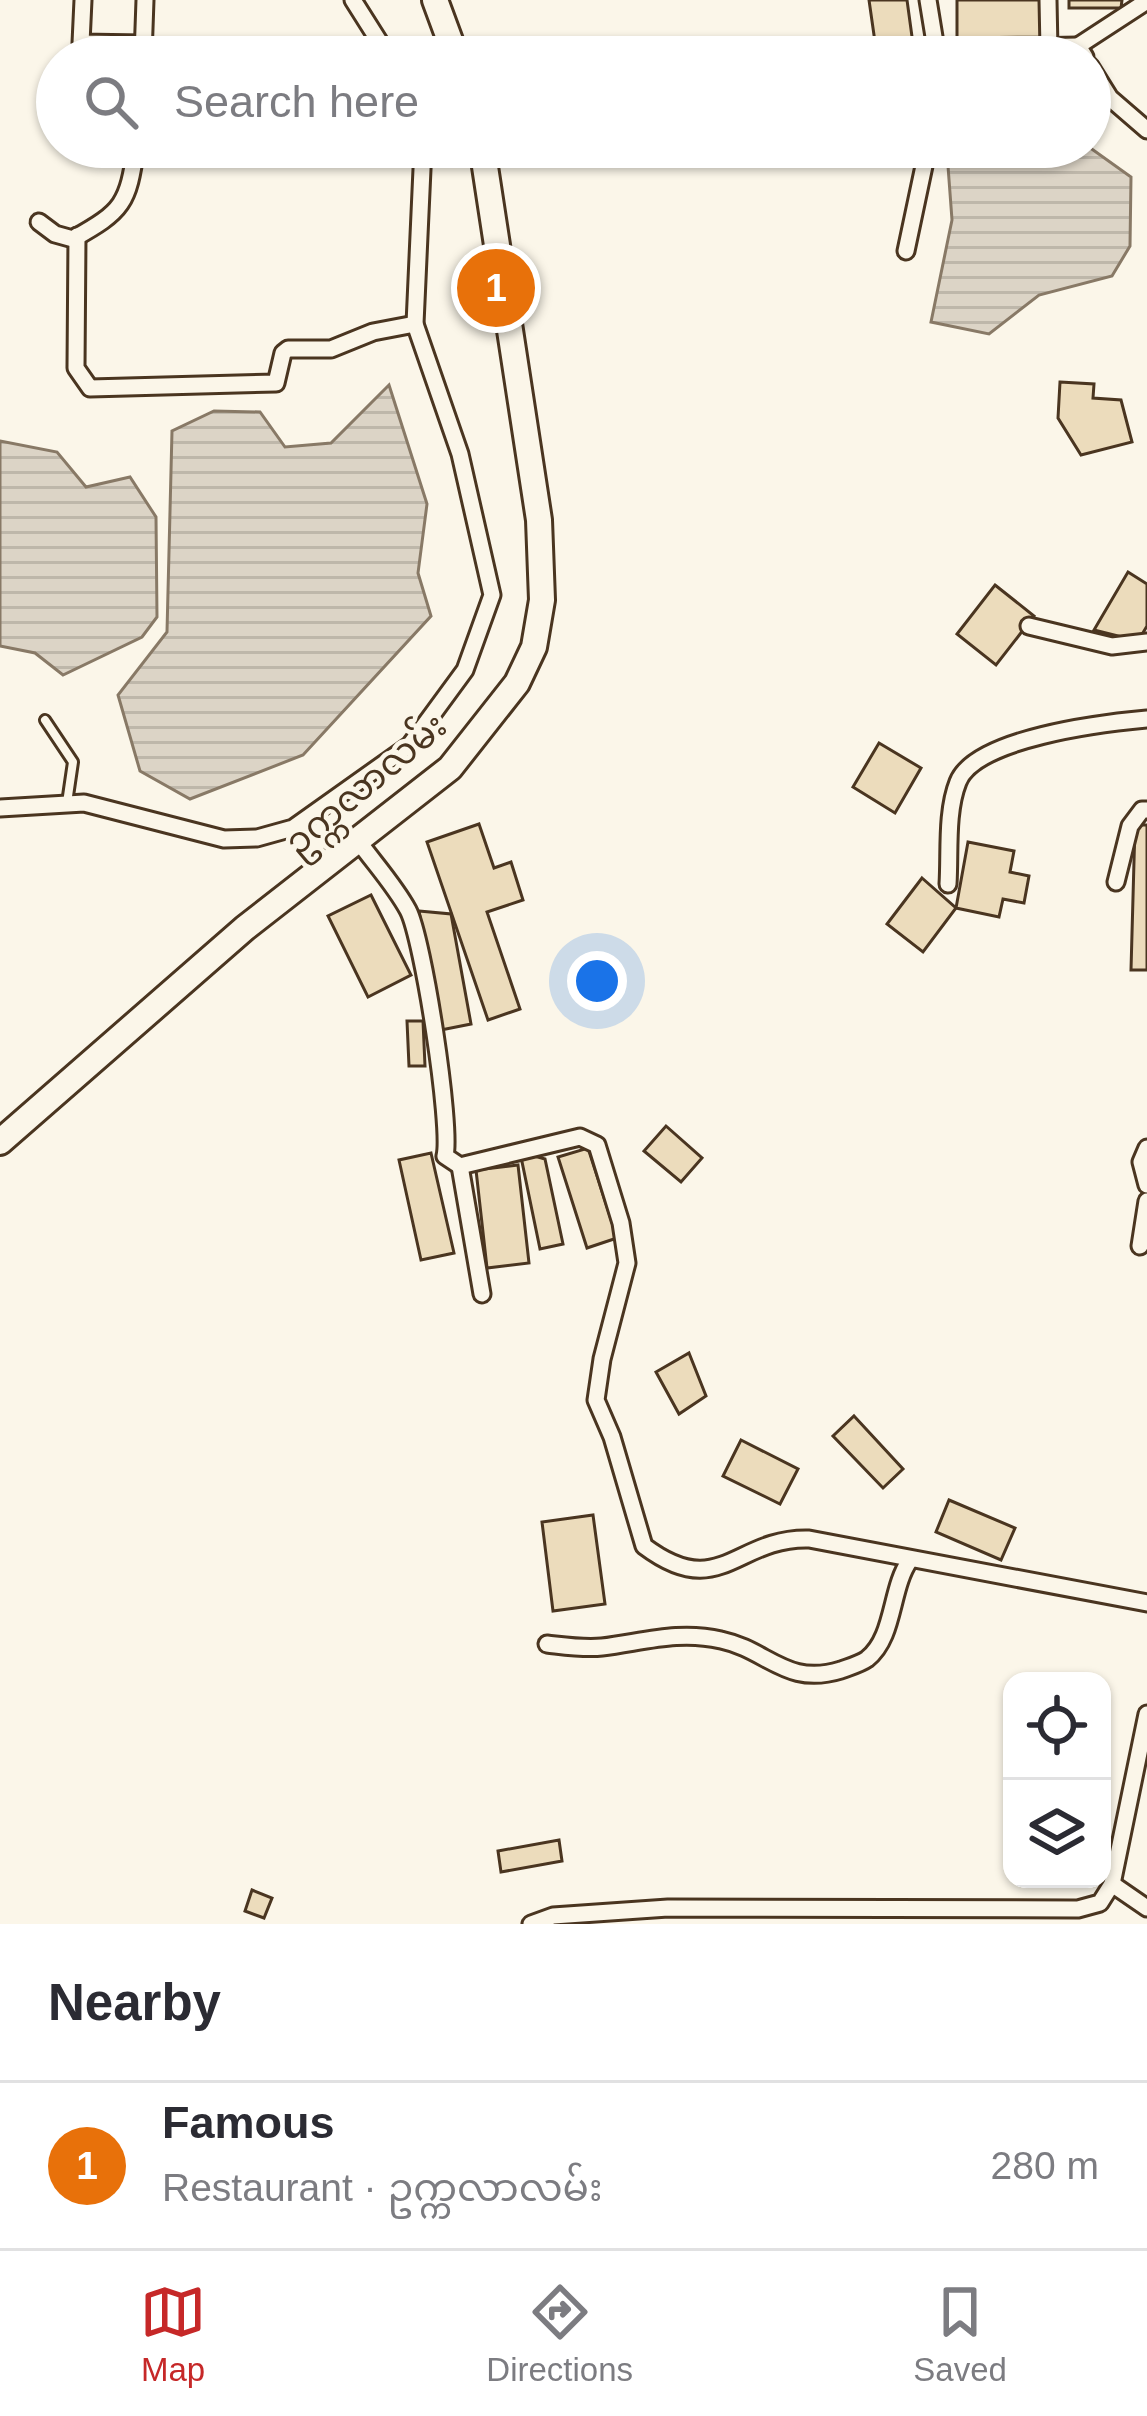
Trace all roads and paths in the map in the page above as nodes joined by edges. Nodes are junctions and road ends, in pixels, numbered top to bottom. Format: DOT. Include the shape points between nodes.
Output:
graph roads {
  1 [pos="83,0"];
  2 [pos="145,0"];
  3 [pos="353,0"];
  4 [pos="435,0"];
  5 [pos="928,0"];
  6 [pos="1048,0"];
  7 [pos="1147,1"];
  8 [pos="374,33"];
  9 [pos="81,36"];
  10 [pos="144,36"];
  11 [pos="372,36"];
  12 [pos="376,36"];
  13 [pos="448,36"];
  14 [pos="933,36"];
  15 [pos="1049,36"];
  16 [pos="1102,36"];
  17 [pos="1111,99"];
  18 [pos="1147,130"];
  19 [pos="133,168"];
  20 [pos="422,168"];
  21 [pos="485,168"];
  22 [pos="924,168"];
  23 [pos="39,222"];
  24 [pos="77,236"];
  25 [pos="906,251"];
  26 [pos="415,324"];
  27 [pos="1029,626"];
  28 [pos="1147,642"];
  29 [pos="1147,719"];
  30 [pos="45,720"];
  31 [pos="67,804"];
  32 [pos="0,808"];
  33 [pos="1147,810"];
  34 [pos="359,842"];
  35 [pos="1116,882"];
  36 [pos="948,884"];
  37 [pos="0,1142"];
  38 [pos="1147,1148"];
  39 [pos="460,1166"];
  40 [pos="1147,1185"];
  41 [pos="1147,1202"];
  42 [pos="1140,1246"];
  43 [pos="482,1294"];
  44 [pos="910,1560"];
  45 [pos="1147,1603"];
  46 [pos="547,1644"];
  47 [pos="1147,1714"];
  48 [pos="1112,1883"];
  49 [pos="1147,1907"];
  50 [pos="531,1924"];
  1 -- 9 [label="street"];
  2 -- 10 [label="street"];
  3 -- 8 [label="street"];
  4 -- 13 [label="main road"];
  5 -- 14 [label="street"];
  6 -- 15 [label="street"];
  7 -- 16 [label="street"];
  8 -- 11 [label="lane"];
  8 -- 12 [label="street"];
  17 -- 18 [label="street"];
  19 -- 24 [label="street" via="122,206"];
  20 -- 26 [label="street"];
  21 -- 34 [label="main road, ဥက္ကလာလမ်း" via="538,520 542,600 534,646 517,682 450,768"];
  22 -- 25 [label="street"];
  23 -- 24 [label="street"];
  24 -- 26 [label="street" via="76,368 91,388 276,383 288,349 332,349"];
  26 -- 31 [label="street" via="460,454 492,595 465,670 410,745 293,828 224,839"];
  27 -- 28 [label="street" via="1112,646"];
  29 -- 36 [label="street" via="1093,724 981,755 958,779"];
  30 -- 31 [label="lane" via="73,762"];
  31 -- 32 [label="street"];
  33 -- 35 [label="street" via="1130,826"];
  34 -- 37 [label="main road, ဥက္ကလာလမ်း" via="244,928"];
  34 -- 39 [label="street" via="410,913 430,994 445,1156"];
  38 -- 40 [label="street"];
  39 -- 43 [label="street"];
  39 -- 44 [label="street" via="580,1137 597,1145 627,1263 596,1400 644,1546 696,1572 794,1538"];
  41 -- 42 [label="street"];
  44 -- 45 [label="street"];
  44 -- 46 [label="street" via="868,1659 830,1673 803,1676 725,1640 694,1636"];
  47 -- 48 [label="street"];
  48 -- 49 [label="street"];
  48 -- 50 [label="street" via="1100,1903 1078,1910 668,1908"];
}
